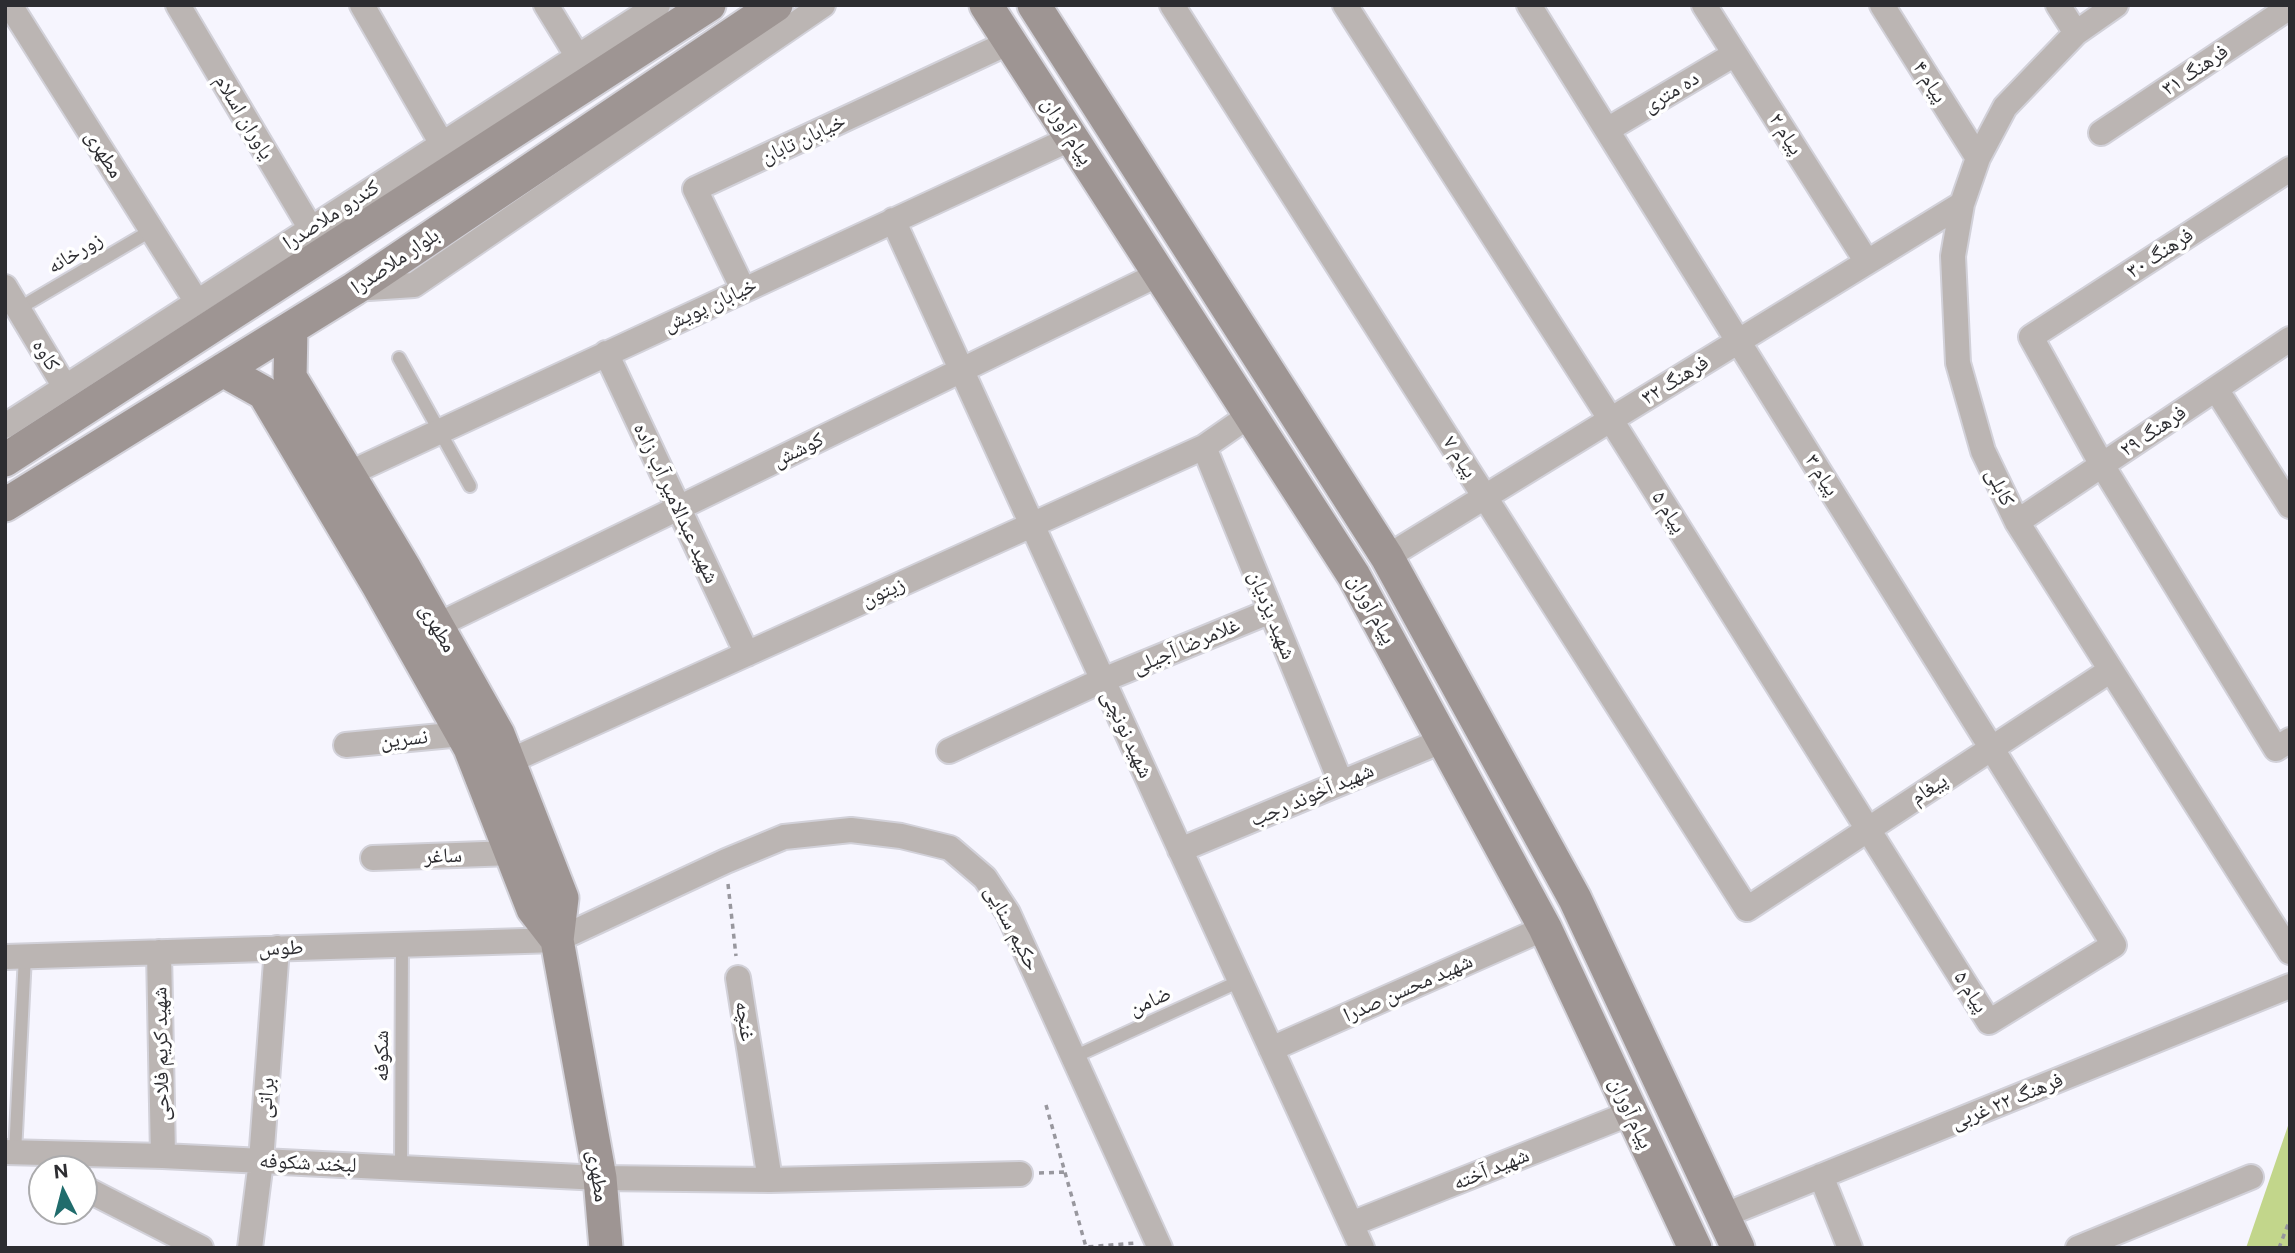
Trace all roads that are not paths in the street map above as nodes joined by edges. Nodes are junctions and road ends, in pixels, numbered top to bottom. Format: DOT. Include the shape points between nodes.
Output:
graph roads {
  1 [pos="10,5"];
  2 [pos="178,5"];
  3 [pos="362,5"];
  4 [pos="546,5"];
  5 [pos="658,5"];
  6 [pos="709,5"];
  7 [pos="776,5"];
  8 [pos="823,5"];
  9 [pos="986,5"];
  10 [pos="1034,5"];
  11 [pos="1172,5"];
  12 [pos="1345,5"];
  13 [pos="1529,5"];
  14 [pos="1704,5"];
  15 [pos="1882,5"];
  16 [pos="2058,5"];
  17 [pos="2116,5"];
  18 [pos="2290,7"];
  19 [pos="2076,33"];
  20 [pos="1010,42"];
  21 [pos="1735,54"];
  22 [pos="578,57"];
  23 [pos="1607,130"];
  24 [pos="2101,134"];
  25 [pos="1072,138"];
  26 [pos="442,144"];
  27 [pos="1978,158"];
  28 [pos="2290,169"];
  29 [pos="1962,204"];
  30 [pos="893,220"];
  31 [pos="311,229"];
  32 [pos="152,230"];
  33 [pos="1867,262"];
  34 [pos="1159,274"];
  35 [pos="5,287"];
  36 [pos="354,289"];
  37 [pos="743,289"];
  38 [pos="197,302"];
  39 [pos="18,309"];
  40 [pos="291,328"];
  41 [pos="2290,339"];
  42 [pos="1739,341"];
  43 [pos="606,353"];
  44 [pos="399,358"];
  45 [pos="223,370"];
  46 [pos="961,370"];
  47 [pos="277,385"];
  48 [pos="65,387"];
  49 [pos="2216,389"];
  50 [pos="1250,415"];
  51 [pos="1611,420"];
  52 [pos="5,426"];
  53 [pos="440,429"];
  54 [pos="1204,447"];
  55 [pos="5,460"];
  56 [pos="2102,465"];
  57 [pos="348,474"];
  58 [pos="470,486"];
  59 [pos="1485,497"];
  60 [pos="2288,501"];
  61 [pos="5,505"];
  62 [pos="678,508"];
  63 [pos="2017,522"];
  64 [pos="1032,525"];
  65 [pos="1387,557"];
  66 [pos="1271,611"];
  67 [pos="436,626"];
  68 [pos="747,654"];
  69 [pos="2111,670"];
  70 [pos="1103,680"];
  71 [pos="462,734"];
  72 [pos="1444,740"];
  73 [pos="2290,740"];
  74 [pos="346,745"];
  75 [pos="1992,748"];
  76 [pos="948,751"];
  77 [pos="510,761"];
  78 [pos="1341,783"];
  79 [pos="1868,830"];
  80 [pos="1181,850"];
  81 [pos="512,853"];
  82 [pos="373,858"];
  83 [pos="1747,909"];
  84 [pos="1545,928"];
  85 [pos="557,940"];
  86 [pos="402,945"];
  87 [pos="278,948"];
  88 [pos="159,952"];
  89 [pos="2290,952"];
  90 [pos="15,956"];
  91 [pos="738,978"];
  92 [pos="1240,981"];
  93 [pos="2290,986"];
  94 [pos="1621,997"];
  95 [pos="1585,1013"];
  96 [pos="1989,1022"];
  97 [pos="1271,1049"];
  98 [pos="1076,1055"];
  99 [pos="1631,1113"];
  100 [pos="9,1151"];
  101 [pos="163,1156"];
  102 [pos="28,1160"];
  103 [pos="261,1161"];
  104 [pos="401,1168"];
  105 [pos="1020,1174"];
  106 [pos="1821,1176"];
  107 [pos="2251,1177"];
  108 [pos="600,1178"];
  109 [pos="770,1180"];
  110 [pos="98,1195"];
  111 [pos="1725,1215"];
  112 [pos="1351,1224"];
  113 [pos="1159,1244"];
  114 [pos="201,1248"];
  115 [pos="250,1248"];
  116 [pos="606,1248"];
  117 [pos="1362,1248"];
  118 [pos="1695,1248"];
  119 [pos="1738,1248"];
  120 [pos="1850,1248"];
  121 [pos="2078,1248"];
  1 -- 32 [label="street, مطهری"];
  2 -- 31 [label="street, یاوران اسلام"];
  3 -- 26 [label="street"];
  4 -- 22 [label="street"];
  5 -- 22 [label="street, کندرو ملاصدرا"];
  6 -- 55 [label="main road, بلوار ملاصدرا"];
  7 -- 36 [label="main road, بلوار ملاصدرا"];
  8 -- 36 [label="street" via="414,285"];
  9 -- 20 [label="main road, پیام آوران"];
  10 -- 65 [label="main road, پیام آوران"];
  11 -- 59 [label="street, پیام ۷"];
  12 -- 51 [label="street, پیام ۵"];
  13 -- 23 [label="street, پیام ۳"];
  14 -- 21 [label="street, پیام ۲"];
  15 -- 27 [label="street, پیام ۴"];
  16 -- 19 [label="street"];
  17 -- 19 [label="street, کابلی"];
  18 -- 24 [label="street, فرهنگ ۳۱"];
  19 -- 27 [label="street, کابلی" via="2005,107"];
  20 -- 25 [label="main road, پیام آوران"];
  20 -- 37 [label="street, خیابان تابان" via="695,189"];
  21 -- 23 [label="street, ده متری"];
  21 -- 33 [label="street, پیام ۲"];
  22 -- 26 [label="street, کندرو ملاصدرا"];
  23 -- 42 [label="street, پیام ۳"];
  25 -- 30 [label="street, خیابان پویش"];
  25 -- 34 [label="main road, پیام آوران"];
  26 -- 31 [label="street, کندرو ملاصدرا"];
  27 -- 29 [label="street, کابلی"];
  28 -- 56 [label="street, فرهنگ ۳۰" via="2031,337"];
  29 -- 33 [label="street, فرهنگ ۳۲"];
  29 -- 63 [label="street, کابلی" via="1953,256 1958,363 1983,451"];
  30 -- 37 [label="street, خیابان پویش"];
  30 -- 46 [label="street, شهید نونچی"];
  31 -- 38 [label="street, کندرو ملاصدرا"];
  32 -- 38 [label="street, مطهری"];
  32 -- 39 [label="lane, زورخانه"];
  33 -- 42 [label="street, فرهنگ ۳۲"];
  34 -- 46 [label="street, کوشش"];
  34 -- 50 [label="main road, پیام آوران"];
  35 -- 39 [label="street, کاوه"];
  36 -- 40 [label="main road, بلوار ملاصدرا"];
  37 -- 43 [label="street, خیابان پویش"];
  38 -- 48 [label="street, کندرو ملاصدرا"];
  39 -- 48 [label="street, کاوه"];
  40 -- 45 [label="main road, بلوار ملاصدرا"];
  40 -- 47 [label="main road"];
  41 -- 49 [label="street, فرهنگ ۲۹"];
  42 -- 51 [label="street, فرهنگ ۳۲"];
  42 -- 75 [label="street, پیام ۳"];
  43 -- 53 [label="street, خیابان پویش"];
  43 -- 62 [label="street, شهید عبدالامیر آب زاده"];
  44 -- 53 [label="lane"];
  45 -- 47 [label="main road, مطهری"];
  45 -- 61 [label="main road, بلوار ملاصدرا"];
  46 -- 62 [label="street, کوشش"];
  46 -- 64 [label="street, شهید نونچی"];
  47 -- 57 [label="main road, مطهری"];
  47 -- 71 [label="main road, مطهری" via="378,585"];
  48 -- 52 [label="street, کندرو ملاصدرا"];
  49 -- 56 [label="street, فرهنگ ۲۹"];
  49 -- 60 [label="street"];
  50 -- 54 [label="street, زیتون"];
  50 -- 72 [label="main road, پیام آوران" via="1354,576"];
  51 -- 59 [label="street, فرهنگ ۳۲"];
  51 -- 79 [label="street, پیام ۵"];
  53 -- 57 [label="street, خیابان پویش"];
  53 -- 58 [label="lane"];
  54 -- 64 [label="street, زیتون"];
  54 -- 66 [label="street, شهید یزدیان"];
  56 -- 63 [label="street, فرهنگ ۲۹"];
  56 -- 73 [label="street" via="2276,749"];
  57 -- 67 [label="main road, مطهری"];
  59 -- 65 [label="street, فرهنگ ۳۲"];
  59 -- 83 [label="street, پیام ۷"];
  62 -- 67 [label="street, کوشش"];
  62 -- 68 [label="street, شهید عبدالامیر آب زاده"];
  63 -- 69 [label="street, کابلی"];
  64 -- 68 [label="street, زیتون"];
  64 -- 70 [label="street, شهید نونچی"];
  65 -- 94 [label="main road, پیام آوران" via="1575,899"];
  66 -- 70 [label="street, غلامرضا آجیلی"];
  66 -- 78 [label="street, شهید یزدیان"];
  67 -- 77 [label="main road, مطهری"];
  68 -- 77 [label="street, زیتون"];
  69 -- 75 [label="street, پیغام"];
  69 -- 89 [label="street, کابلی"];
  70 -- 76 [label="street, غلامرضا آجیلی"];
  70 -- 80 [label="street, شهید نونچی"];
  71 -- 74 [label="street, نسرین"];
  71 -- 81 [label="main road, مطهری"];
  72 -- 78 [label="street, شهید آخوند رجب"];
  72 -- 84 [label="main road, پیام آوران"];
  75 -- 79 [label="street, پیغام"];
  75 -- 96 [label="street, پیام ۳" via="2114,945"];
  77 -- 85 [label="main road, مطهری" via="562,898"];
  78 -- 80 [label="street, شهید آخوند رجب"];
  79 -- 83 [label="street, پیغام"];
  79 -- 96 [label="street, پیام ۵"];
  80 -- 92 [label="street, شهید نونچی"];
  81 -- 82 [label="street, ساغر"];
  81 -- 85 [label="main road, مطهری" via="533,909"];
  84 -- 95 [label="main road, پیام آوران"];
  84 -- 97 [label="street, شهید محسن صدرا"];
  85 -- 86 [label="street, طوس"];
  85 -- 98 [label="street, حکیم سنایی" via="784,837 851,830 901,836 950,848 985,878 1008,913"];
  85 -- 108 [label="main road, مطهری"];
  86 -- 87 [label="street, طوس"];
  86 -- 104 [label="lane, شکوفه"];
  87 -- 88 [label="street, طوس"];
  87 -- 103 [label="street, براتی"];
  88 -- 90 [label="street, طوس"];
  88 -- 101 [label="street, شهید کریم فلاحی"];
  90 -- 100 [label="lane"];
  91 -- 109 [label="street, غنچه"];
  92 -- 97 [label="street, شهید نونچی"];
  92 -- 98 [label="lane, ضامن"];
  93 -- 106 [label="street, فرهنگ ۲۲ غربی"];
  94 -- 95 [label="main road"];
  94 -- 111 [label="main road, پیام آوران"];
  95 -- 99 [label="main road, پیام آوران"];
  97 -- 112 [label="street, شهید نونچی"];
  98 -- 113 [label="street, حکیم سنایی"];
  99 -- 112 [label="street, شهید آخته"];
  99 -- 118 [label="main road, پیام آوران"];
  100 -- 101 [label="street, لبخند شکوفه"];
  100 -- 102 [label="street"];
  101 -- 103 [label="street, لبخند شکوفه"];
  103 -- 104 [label="street, لبخند شکوفه"];
  103 -- 115 [label="street, براتی"];
  104 -- 108 [label="street, لبخند شکوفه"];
  105 -- 109 [label="street, لبخند شکوفه"];
  106 -- 111 [label="street, فرهنگ ۲۲ غربی"];
  106 -- 120 [label="street"];
  107 -- 121 [label="street"];
  108 -- 109 [label="street, لبخند شکوفه"];
  108 -- 116 [label="main road, مطهری"];
  110 -- 114 [label="street"];
  111 -- 119 [label="main road, پیام آوران"];
  112 -- 117 [label="street, شهید نونچی"];
}
